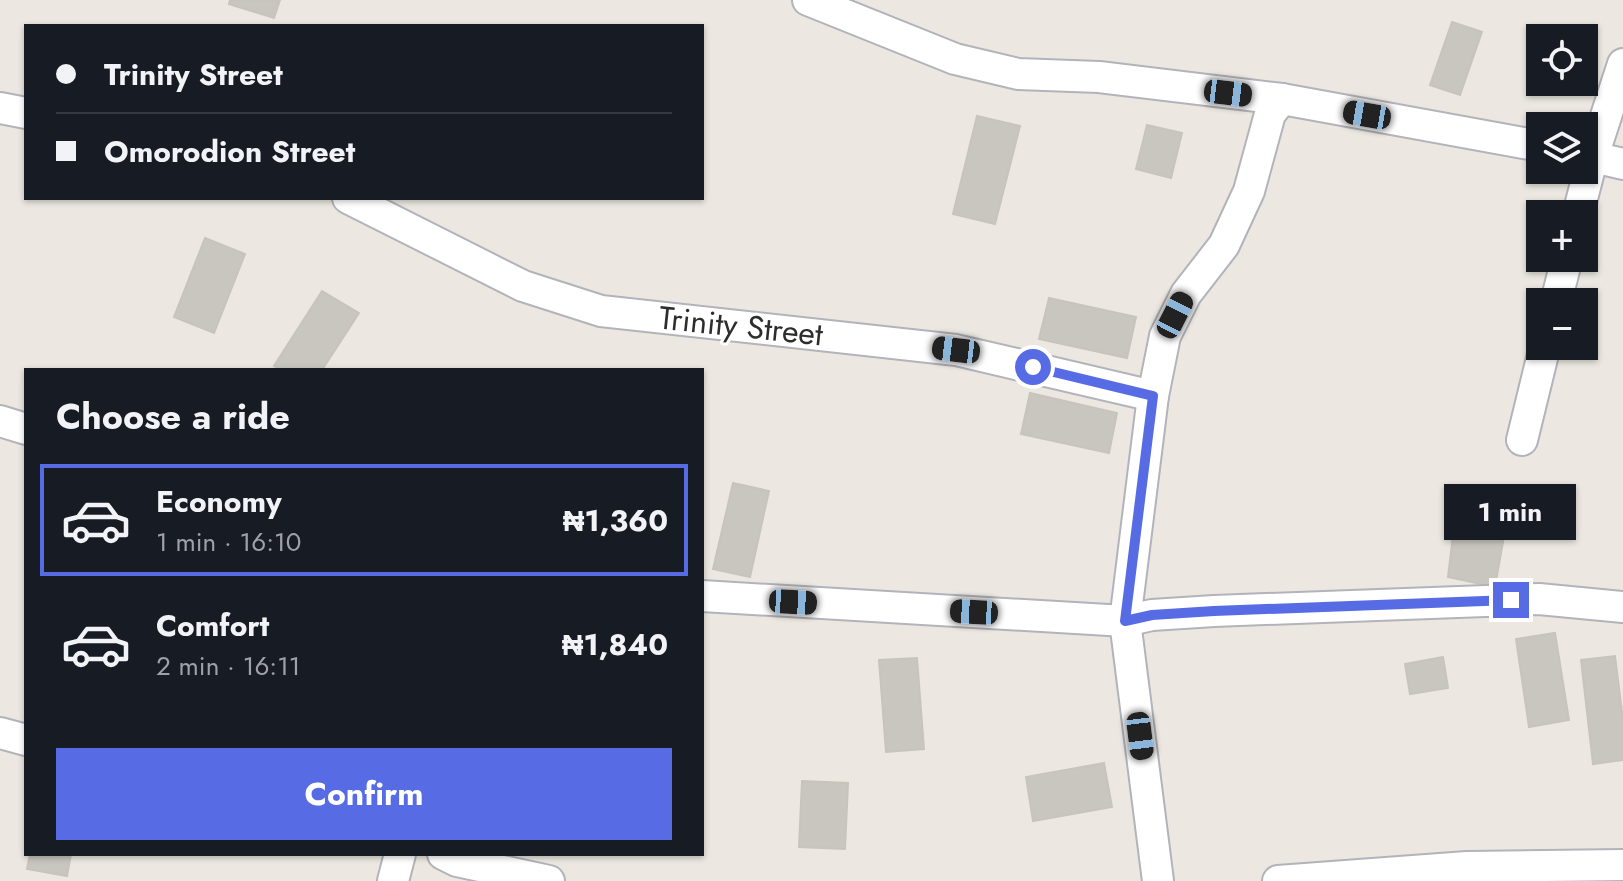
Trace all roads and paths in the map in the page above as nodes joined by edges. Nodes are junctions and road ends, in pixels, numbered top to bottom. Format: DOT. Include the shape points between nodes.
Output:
graph roads {
  1 [pos="808,0"];
  2 [pos="1623,64"];
  3 [pos="1282,99"];
  4 [pos="0,108"];
  5 [pos="24,113"];
  6 [pos="1598,129"];
  7 [pos="1526,143"];
  8 [pos="1598,158"];
  9 [pos="1623,164"];
  10 [pos="352,200"];
  11 [pos="1542,360"];
  12 [pos="1153,396"];
  13 [pos="0,421"];
  14 [pos="24,428"];
  15 [pos="1522,440"];
  16 [pos="704,596"];
  17 [pos="1623,607"];
  18 [pos="1125,621"];
  19 [pos="0,733"];
  20 [pos="24,739"];
  21 [pos="399,856"];
  22 [pos="447,856"];
  23 [pos="1623,865"];
  24 [pos="393,881"];
  25 [pos="549,881"];
  26 [pos="1158,881"];
  27 [pos="1278,881"];
  1 -- 3 [label="street" via="955,59 1018,74 1099,77"];
  2 -- 6 [label="street"];
  3 -- 7 [label="street"];
  3 -- 12 [label="street" via="1270,114 1249,191 1224,245 1186,294 1165,336"];
  4 -- 5 [label="street"];
  8 -- 9 [label="street"];
  10 -- 12 [label="street, Trinity Street" via="523,286 601,311 956,350"];
  11 -- 15 [label="street"];
  12 -- 18 [label="street"];
  13 -- 14 [label="street"];
  16 -- 18 [label="street"];
  17 -- 18 [label="street" via="1539,599 1214,611"];
  18 -- 26 [label="street"];
  19 -- 20 [label="street"];
  21 -- 24 [label="street"];
  22 -- 25 [label="street"];
  23 -- 27 [label="street" via="1467,867"];
}
